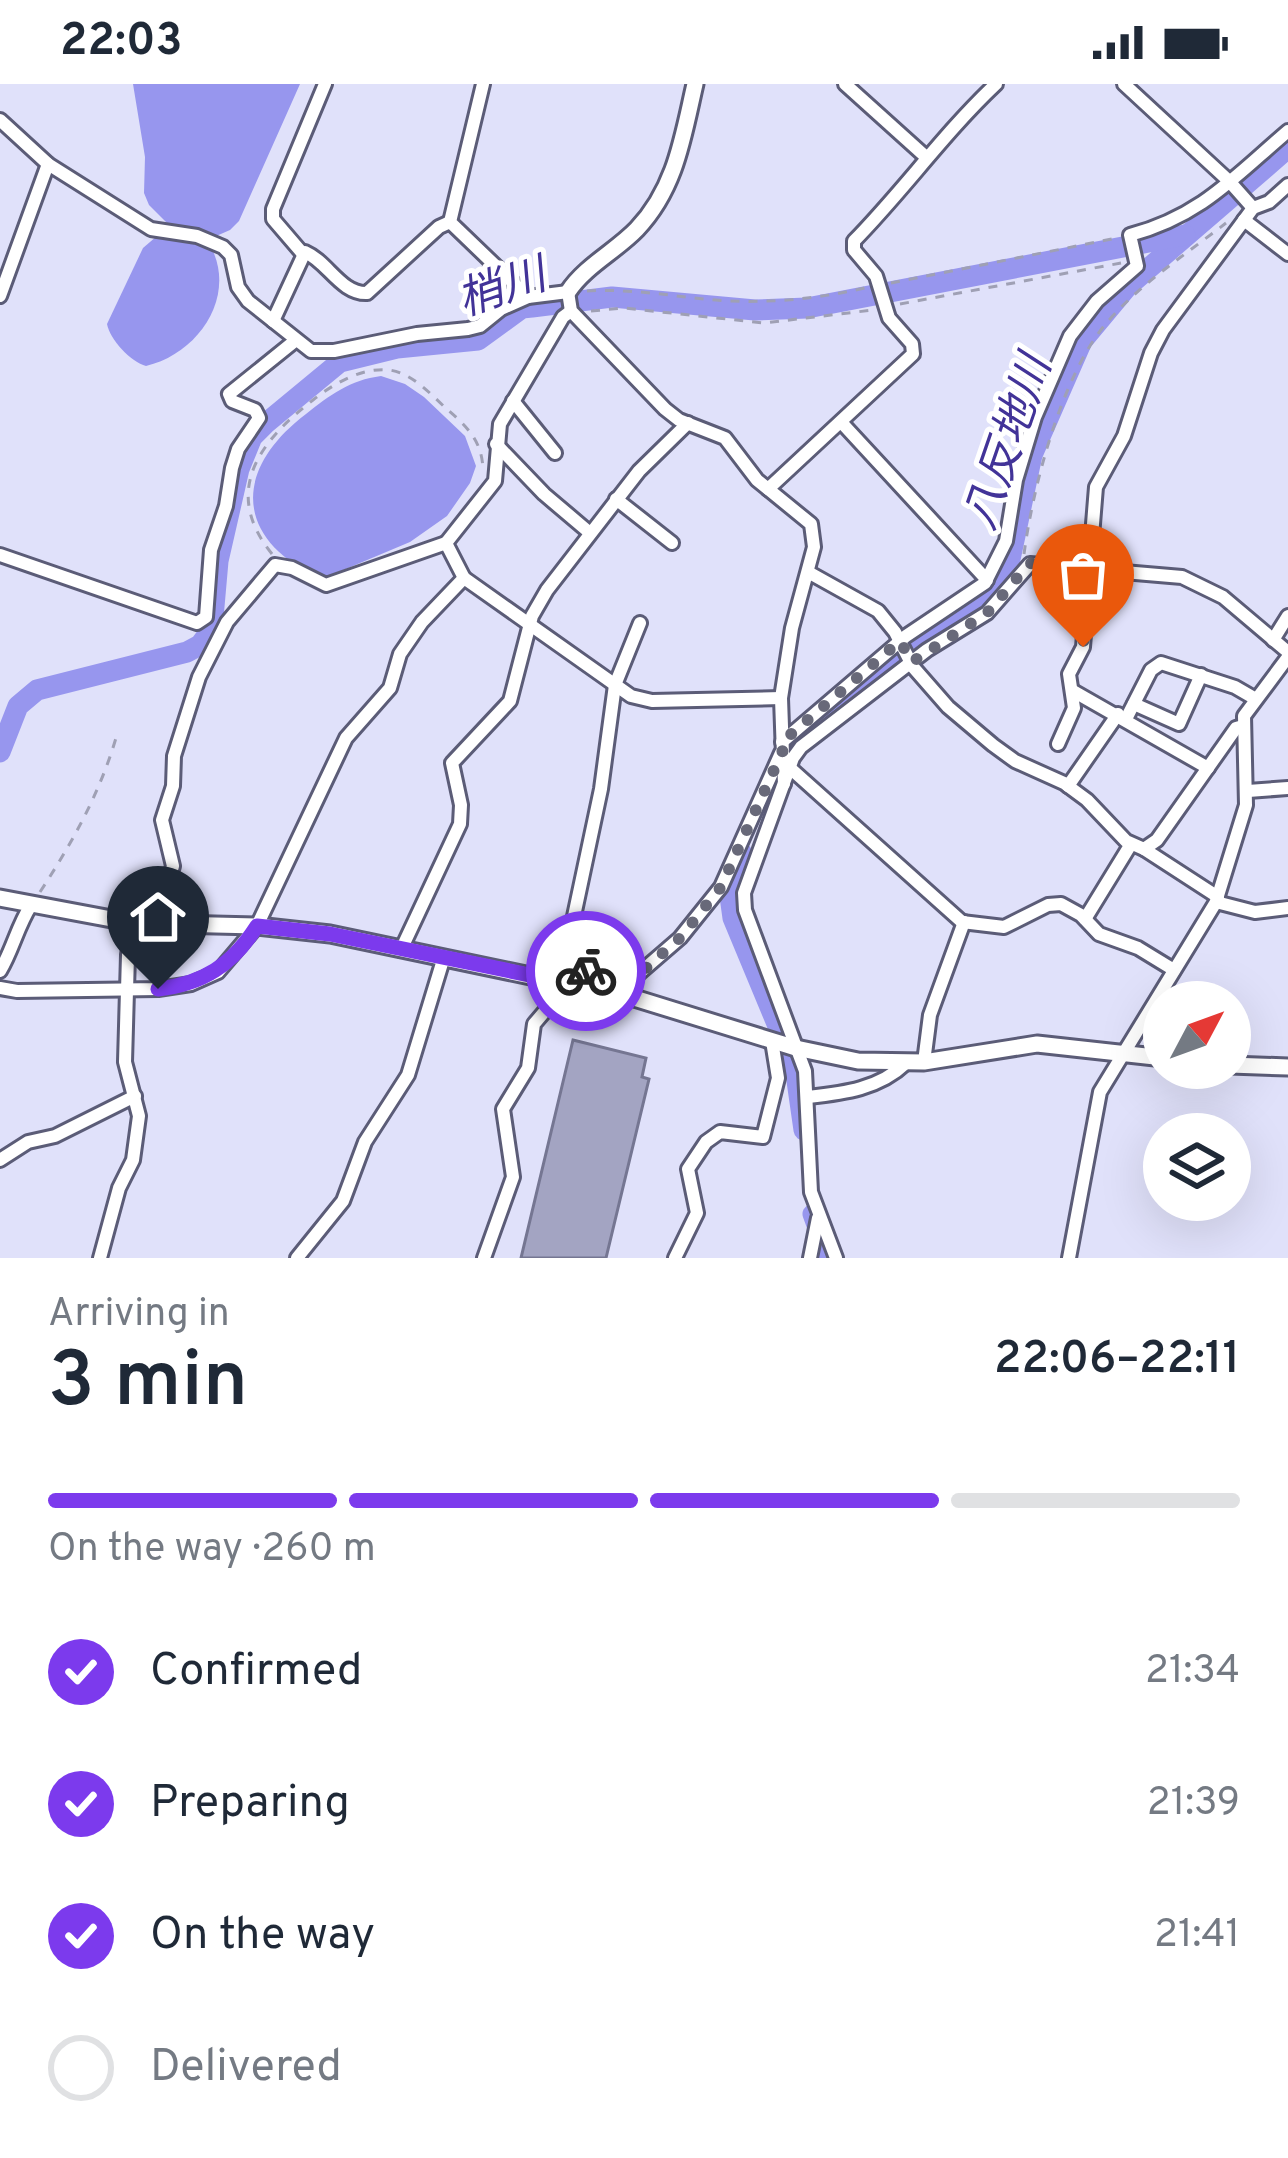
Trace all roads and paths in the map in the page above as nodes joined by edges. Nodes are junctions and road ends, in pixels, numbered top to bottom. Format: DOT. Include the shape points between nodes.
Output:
graph roads {
  1 [pos="325,84"];
  2 [pos="483,84"];
  3 [pos="695,84"];
  4 [pos="845,84"];
  5 [pos="996,84"];
  6 [pos="1124,84"];
  7 [pos="0,120"];
  8 [pos="1288,131"];
  9 [pos="926,157"];
  10 [pos="48,164"];
  11 [pos="1232,184"];
  12 [pos="1288,185"];
  13 [pos="1248,210"];
  14 [pos="451,222"];
  15 [pos="1131,237"];
  16 [pos="303,254"];
  17 [pos="1288,254"];
  18 [pos="1136,259"];
  19 [pos="881,287"];
  20 [pos="568,294"];
  21 [pos="0,296"];
  22 [pos="528,297"];
  23 [pos="886,306"];
  24 [pos="571,311"];
  25 [pos="273,322"];
  26 [pos="296,340"];
  27 [pos="513,401"];
  28 [pos="841,422"];
  29 [pos="688,423"];
  30 [pos="496,444"];
  31 [pos="555,453"];
  32 [pos="483,476"];
  33 [pos="768,489"];
  34 [pos="616,499"];
  35 [pos="590,533"];
  36 [pos="446,542"];
  37 [pos="672,543"];
  38 [pos="0,555"];
  39 [pos="279,566"];
  40 [pos="1024,568"];
  41 [pos="1090,571"];
  42 [pos="808,572"];
  43 [pos="464,578"];
  44 [pos="987,580"];
  45 [pos="1288,616"];
  46 [pos="640,623"];
  47 [pos="529,628"];
  48 [pos="1273,640"];
  49 [pos="900,641"];
  50 [pos="1288,654"];
  51 [pos="912,662"];
  52 [pos="1201,675"];
  53 [pos="615,686"];
  54 [pos="1073,691"];
  55 [pos="781,698"];
  56 [pos="1254,698"];
  57 [pos="1134,704"];
  58 [pos="1122,716"];
  59 [pos="1243,726"];
  60 [pos="116,738"];
  61 [pos="1058,744"];
  62 [pos="782,746"];
  63 [pos="790,768"];
  64 [pos="1208,768"];
  65 [pos="784,784"];
  66 [pos="1068,786"];
  67 [pos="1288,788"];
  68 [pos="1248,791"];
  69 [pos="1138,847"];
  70 [pos="0,898"];
  71 [pos="1217,899"];
  72 [pos="32,905"];
  73 [pos="1288,908"];
  74 [pos="1085,919"];
  75 [pos="964,922"];
  76 [pos="133,923"];
  77 [pos="156,924"];
  78 [pos="257,926"];
  79 [pos="401,950"];
  80 [pos="443,959"];
  81 [pos="1174,970"];
  82 [pos="0,971"];
  83 [pos="561,975"];
  84 [pos="0,988"];
  85 [pos="127,990"];
  86 [pos="772,1041"];
  87 [pos="796,1048"];
  88 [pos="1123,1052"];
  89 [pos="1143,1055"];
  90 [pos="915,1063"];
  91 [pos="1251,1066"];
  92 [pos="1288,1067"];
  93 [pos="135,1096"];
  94 [pos="808,1097"];
  95 [pos="0,1160"];
  96 [pos="818,1217"];
  97 [pos="100,1258"];
  98 [pos="298,1258"];
  99 [pos="484,1258"];
  100 [pos="675,1258"];
  101 [pos="810,1258"];
  102 [pos="836,1258"];
  103 [pos="1070,1258"];
  1 -- 16 [label="street" via="273,209"];
  2 -- 14 [label="street"];
  3 -- 20 [label="street" via="682,148 658,200"];
  4 -- 9 [label="street"];
  5 -- 9 [label="street"];
  6 -- 11 [label="street"];
  7 -- 10 [label="street"];
  8 -- 11 [label="street"];
  9 -- 19 [label="street" via="854,241"];
  10 -- 21 [label="street"];
  10 -- 25 [label="street" via="151,229 224,248 238,287"];
  11 -- 13 [label="street"];
  11 -- 15 [label="street" via="1181,218"];
  12 -- 13 [label="street"];
  13 -- 17 [label="street"];
  13 -- 40 [label="path" via="1102,328 1048,442"];
  13 -- 41 [label="street" via="1151,352 1094,497"];
  14 -- 16 [label="street" via="367,293 352,291"];
  14 -- 22 [label="street"];
  15 -- 18 [label="street"];
  15 -- 19 [label="path"];
  16 -- 25 [label="street"];
  18 -- 23 [label="path"];
  18 -- 44 [label="street" via="1070,336 1035,417 1006,541"];
  19 -- 20 [label="path" via="756,301 624,289"];
  19 -- 23 [label="street"];
  20 -- 22 [label="street"];
  20 -- 24 [label="street"];
  22 -- 26 [label="street" via="468,329 322,352"];
  23 -- 24 [label="path" via="764,322 624,308"];
  23 -- 28 [label="street" via="913,354"];
  24 -- 27 [label="street"];
  24 -- 29 [label="street" via="665,410"];
  25 -- 26 [label="street"];
  26 -- 38 [label="street" via="229,394 259,418 232,468 211,550 206,617 197,623"];
  27 -- 30 [label="street"];
  27 -- 31 [label="street"];
  28 -- 33 [label="street"];
  28 -- 44 [label="street"];
  29 -- 33 [label="street" via="725,438"];
  29 -- 34 [label="street"];
  30 -- 35 [label="street"];
  30 -- 36 [label="street" via="495,481"];
  32 -- 39 [label="path" via="478,442 420,384 386,370 344,380 286,421 257,458 248,507"];
  33 -- 42 [label="street" via="811,524"];
  34 -- 35 [label="street"];
  34 -- 37 [label="street"];
  35 -- 47 [label="street"];
  36 -- 39 [label="street" via="335,584"];
  36 -- 43 [label="street"];
  39 -- 77 [label="street" via="227,622 199,677 162,820 173,866"];
  40 -- 41 [label="street"];
  40 -- 51 [label="street" via="987,613"];
  41 -- 48 [label="street" via="1182,577 1223,597"];
  41 -- 54 [label="street"];
  42 -- 49 [label="street" via="878,611"];
  42 -- 55 [label="street"];
  43 -- 47 [label="street"];
  43 -- 78 [label="street" via="422,622 400,654 391,688 346,738"];
  44 -- 49 [label="street"];
  45 -- 48 [label="street"];
  46 -- 53 [label="street"];
  47 -- 53 [label="street"];
  47 -- 79 [label="street" via="510,701 452,763 460,824"];
  48 -- 50 [label="street"];
  49 -- 51 [label="street"];
  49 -- 62 [label="street"];
  50 -- 56 [label="street"];
  51 -- 63 [label="street" via="801,747"];
  51 -- 66 [label="street" via="948,707 1006,756"];
  52 -- 56 [label="street"];
  52 -- 57 [label="street" via="1155,665"];
  52 -- 57 [label="street" via="1179,724"];
  53 -- 55 [label="street" via="652,701"];
  53 -- 83 [label="street"];
  54 -- 58 [label="street"];
  54 -- 61 [label="street"];
  55 -- 62 [label="street"];
  56 -- 59 [label="street"];
  57 -- 58 [label="street"];
  58 -- 64 [label="street"];
  58 -- 66 [label="street"];
  59 -- 64 [label="street"];
  59 -- 68 [label="street"];
  60 -- 72 [label="path" via="75,838"];
  62 -- 65 [label="street"];
  62 -- 83 [label="street" via="721,887 680,938 637,976"];
  63 -- 65 [label="street"];
  63 -- 75 [label="street"];
  64 -- 69 [label="street" via="1157,840"];
  65 -- 87 [label="street" via="744,893"];
  66 -- 69 [label="street"];
  67 -- 68 [label="street"];
  68 -- 71 [label="street"];
  69 -- 71 [label="street"];
  69 -- 74 [label="street"];
  70 -- 72 [label="street"];
  71 -- 73 [label="street" via="1255,913"];
  71 -- 81 [label="street"];
  72 -- 76 [label="street"];
  72 -- 82 [label="street"];
  74 -- 75 [label="street" via="1054,903 1004,928"];
  74 -- 81 [label="street" via="1099,934"];
  75 -- 90 [label="street"];
  76 -- 77 [label="street"];
  76 -- 85 [label="street"];
  77 -- 78 [label="street"];
  78 -- 79 [label="street"];
  78 -- 85 [label="street" via="208,977"];
  79 -- 80 [label="street"];
  80 -- 83 [label="street"];
  80 -- 98 [label="street" via="408,1075 365,1142 344,1201"];
  81 -- 88 [label="street"];
  83 -- 86 [label="street"];
  83 -- 99 [label="street" via="534,1024 528,1068 503,1109 513,1177"];
  84 -- 85 [label="street"];
  85 -- 93 [label="street" via="124,1062"];
  86 -- 87 [label="street"];
  86 -- 100 [label="street" via="778,1078 763,1137 720,1132 706,1142 688,1169 697,1213"];
  87 -- 90 [label="street"];
  87 -- 94 [label="street"];
  88 -- 89 [label="street"];
  88 -- 90 [label="street" via="1037,1044"];
  88 -- 103 [label="street" via="1100,1093"];
  90 -- 94 [label="street" via="861,1089"];
  91 -- 92 [label="street"];
  93 -- 95 [label="street"];
  93 -- 97 [label="street" via="133,1160"];
  94 -- 96 [label="street"];
  96 -- 101 [label="street"];
  96 -- 102 [label="street"];
}
